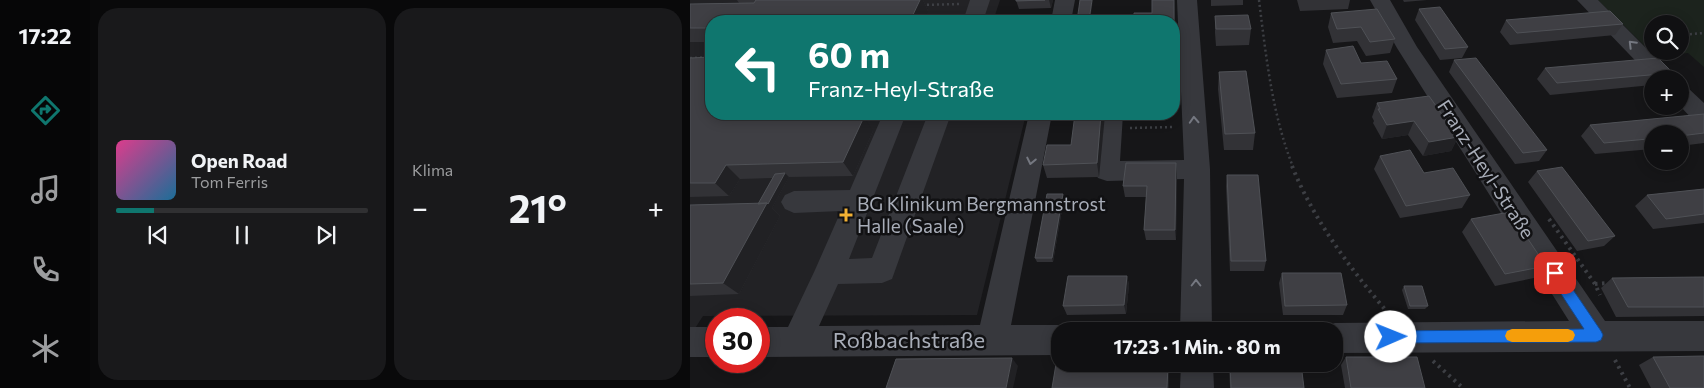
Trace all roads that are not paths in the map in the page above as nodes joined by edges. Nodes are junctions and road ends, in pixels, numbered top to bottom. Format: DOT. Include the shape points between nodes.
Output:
graph roads {
  1 [pos="1066,0"];
  2 [pos="1187,0"];
  3 [pos="1380,0"];
  4 [pos="1587,0"];
  5 [pos="1062,15"];
  6 [pos="1182,45"];
  7 [pos="1657,70"];
  8 [pos="1689,102"];
  9 [pos="1704,117"];
  10 [pos="891,120"];
  11 [pos="937,120"];
  12 [pos="1040,120"];
  13 [pos="1111,121"];
  14 [pos="1197,169"];
  15 [pos="858,200"];
  16 [pos="794,202"];
  17 [pos="829,272"];
  18 [pos="1196,322"];
  19 [pos="1596,335"];
  20 [pos="1704,336"];
  21 [pos="1343,338"];
  22 [pos="992,340"];
  23 [pos="1051,340"];
  24 [pos="797,341"];
  25 [pos="690,342"];
  26 [pos="705,342"];
  27 [pos="770,342"];
  28 [pos="1197,372"];
  29 [pos="1197,388"];
  1 -- 5 [label="street"];
  2 -- 6 [label="street"];
  3 -- 19 [label="street, Franz-Heyl-Straße" via="1407,48"];
  7 -- 4 [label="street, one-way"];
  14 -- 6 [label="street, one-way"];
  8 -- 9 [label="street"];
  10 -- 15 [label="street"];
  11 -- 17 [label="street" via="882,270"];
  12 -- 22 [label="street, one-way"];
  13 -- 14 [label="street" via="1106,171"];
  18 -- 14 [label="street, one-way"];
  15 -- 16 [label="street"];
  15 -- 17 [label="street"];
  17 -- 24 [label="street"];
  19 -- 20 [label="street"];
  19 -- 21 [label="street"];
  22 -- 23 [label="street, Roßbachstraße"];
  22 -- 24 [label="street, Roßbachstraße"];
  24 -- 27 [label="street, Roßbachstraße"];
  25 -- 26 [label="street"];
  28 -- 29 [label="street"];
}
